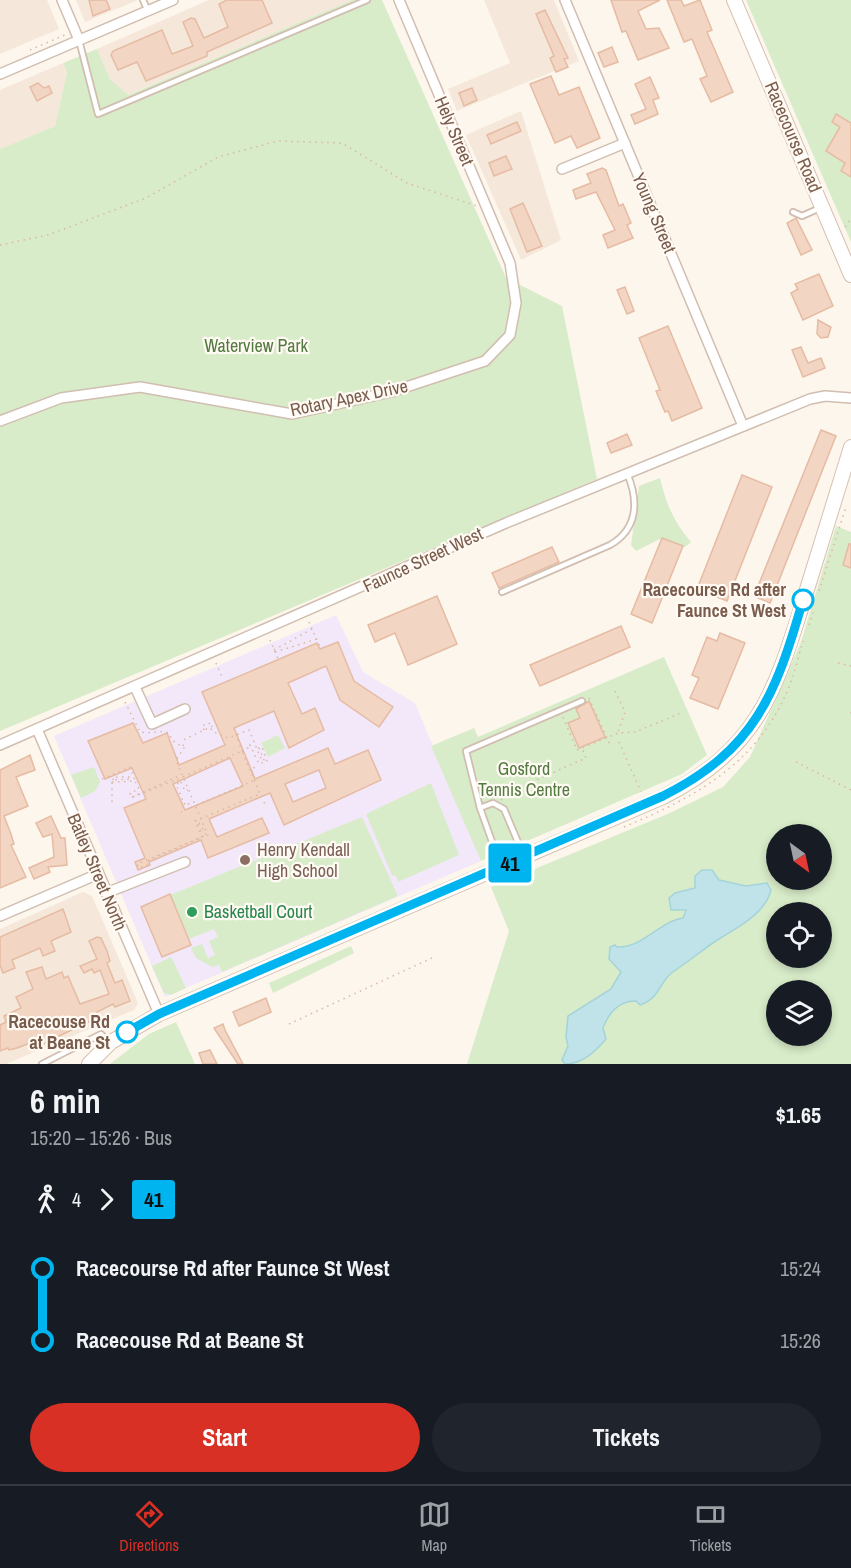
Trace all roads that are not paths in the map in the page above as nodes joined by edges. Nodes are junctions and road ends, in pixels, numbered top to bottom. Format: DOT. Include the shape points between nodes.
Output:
graph roads {
  1 [pos="62,0"];
  2 [pos="143,0"];
  3 [pos="173,0"];
  4 [pos="367,0"];
  5 [pos="399,0"];
  6 [pos="565,0"];
  7 [pos="734,0"];
  8 [pos="148,11"];
  9 [pos="79,40"];
  10 [pos="0,74"];
  11 [pos="625,142"];
  12 [pos="562,169"];
  13 [pos="823,206"];
  14 [pos="793,212"];
  15 [pos="510,263"];
  16 [pos="851,275"];
  17 [pos="851,398"];
  18 [pos="0,421"];
  19 [pos="743,426"];
  20 [pos="851,447"];
  21 [pos="627,473"];
  22 [pos="502,592"];
  23 [pos="135,687"];
  24 [pos="582,701"];
  25 [pos="185,709"];
  26 [pos="37,729"];
  27 [pos="0,745"];
  28 [pos="480,808"];
  29 [pos="524,857"];
  30 [pos="185,861"];
  31 [pos="502,867"];
  32 [pos="98,874"];
  33 [pos="106,893"];
  34 [pos="0,916"];
  35 [pos="159,1014"];
  36 [pos="109,1044"];
  37 [pos="42,1064"];
  38 [pos="89,1064"];
  1 -- 9 [label="street"];
  2 -- 8 [label="lane"];
  3 -- 8 [label="street"];
  4 -- 9 [label="lane" via="98,114"];
  5 -- 15 [label="street, Hely Street"];
  6 -- 11 [label="street, Young Street"];
  7 -- 13 [label="main road, Racecourse Road"];
  8 -- 9 [label="street"];
  9 -- 10 [label="street"];
  11 -- 12 [label="street"];
  11 -- 19 [label="street, Young Street"];
  13 -- 14 [label="lane" via="802,216"];
  13 -- 16 [label="main road, Racecourse Road"];
  15 -- 18 [label="street, Rotary Apex Drive" via="516,303 510,334 491,355 485,361 391,392 292,414 140,387 61,398"];
  17 -- 19 [label="street, Faunce Street West" via="810,399"];
  19 -- 21 [label="street, Faunce Street West"];
  20 -- 29 [label="main road" via="783,665 763,710 745,736 722,759 681,787"];
  21 -- 22 [label="lane" via="635,507 622,537"];
  21 -- 23 [label="street, Faunce Street West"];
  23 -- 25 [label="street" via="152,723"];
  23 -- 26 [label="street, Faunce Street West"];
  24 -- 28 [label="lane" via="466,751"];
  26 -- 27 [label="street, Faunce Street West"];
  26 -- 32 [label="street, Batley Street North"];
  28 -- 29 [label="lane" via="493,803 504,809"];
  28 -- 31 [label="lane"];
  29 -- 31 [label="main road"];
  30 -- 33 [label="street"];
  31 -- 35 [label="main road"];
  32 -- 33 [label="street, Batley Street North"];
  32 -- 34 [label="street"];
  33 -- 35 [label="street, Batley Street North"];
  35 -- 36 [label="main road"];
  36 -- 37 [label="lane" via="101,1034"];
  36 -- 38 [label="main road"];
}
